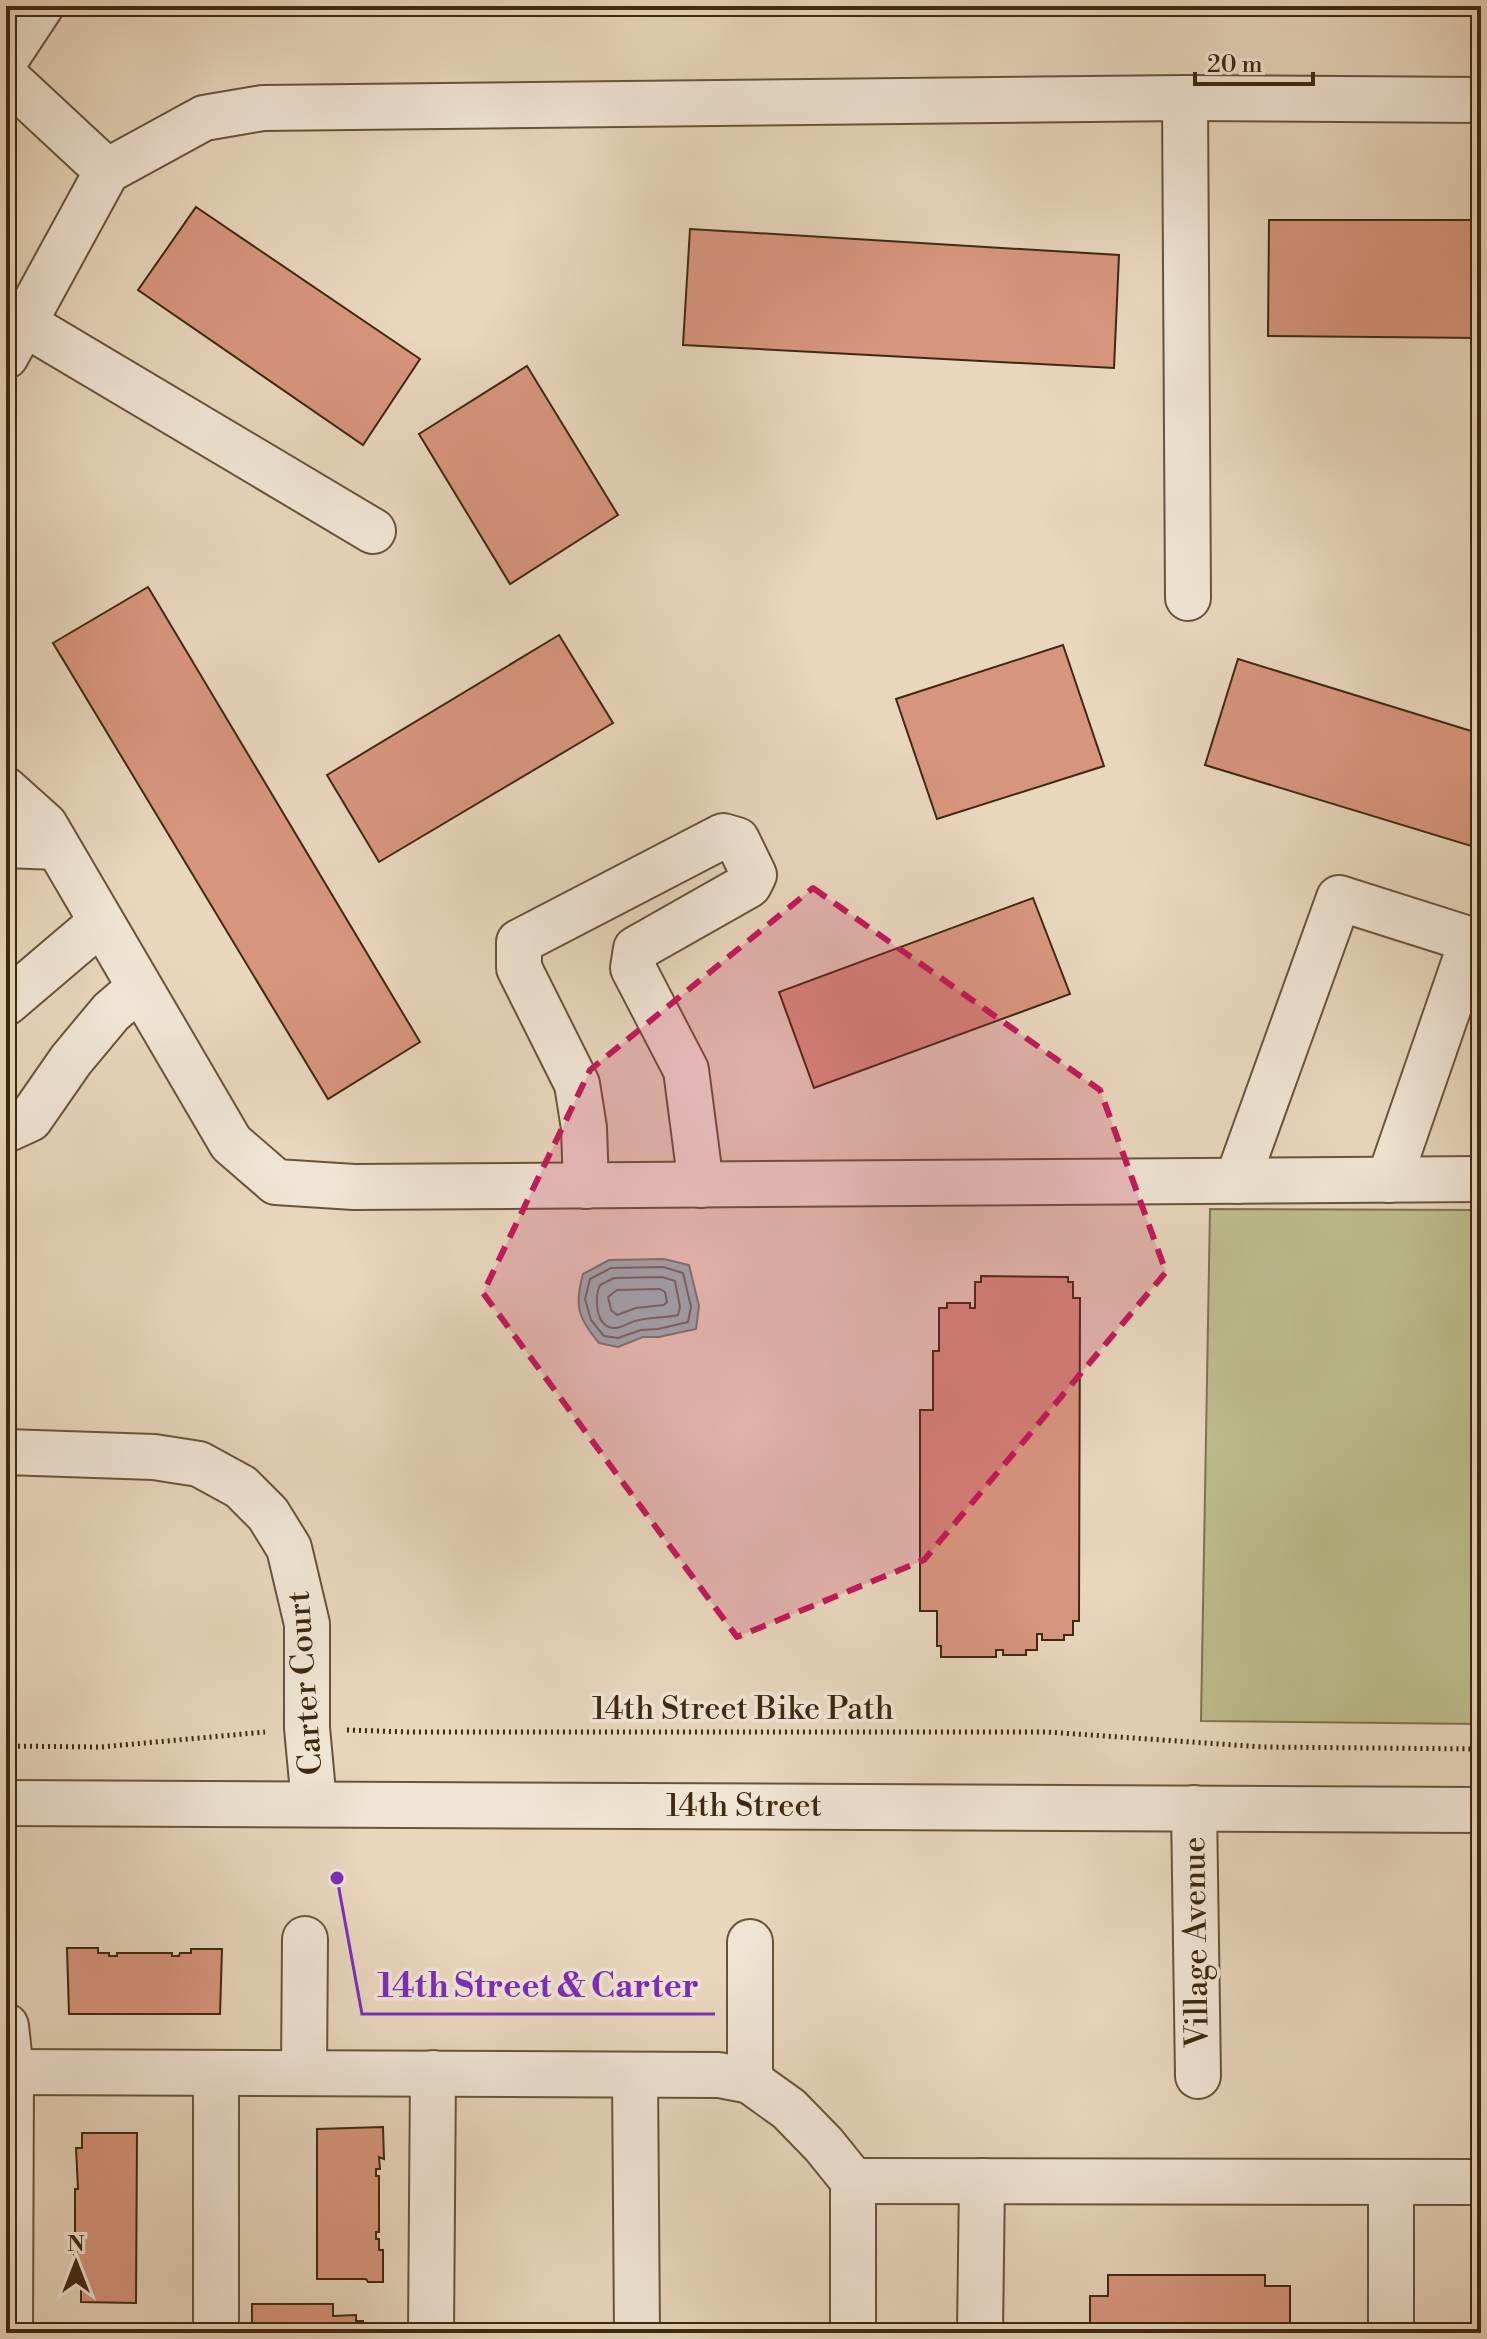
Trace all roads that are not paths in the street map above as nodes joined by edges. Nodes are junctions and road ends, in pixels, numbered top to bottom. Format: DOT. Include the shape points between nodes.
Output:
graph roads {
  1 [pos="41,6"];
  2 [pos="6,59"];
  3 [pos="6,77"];
  4 [pos="1185,98"];
  5 [pos="1481,100"];
  6 [pos="107,171"];
  7 [pos="16,340"];
  8 [pos="373,531"];
  9 [pos="1188,598"];
  10 [pos="6,790"];
  11 [pos="6,845"];
  12 [pos="56,847"];
  13 [pos="100,923"];
  14 [pos="1476,942"];
  15 [pos="139,988"];
  16 [pos="6,1003"];
  17 [pos="6,1130"];
  18 [pos="1481,1179"];
  19 [pos="1389,1180"];
  20 [pos="1237,1181"];
  21 [pos="701,1185"];
  22 [pos="586,1186"];
  23 [pos="6,1452"];
  24 [pos="6,1803"];
  25 [pos="314,1803"];
  26 [pos="1194,1808"];
  27 [pos="1481,1810"];
  28 [pos="305,1939"];
  29 [pos="750,1942"];
  30 [pos="6,2026"];
  31 [pos="9,2072"];
  32 [pos="216,2073"];
  33 [pos="304,2073"];
  34 [pos="433,2073"];
  35 [pos="635,2075"];
  36 [pos="1198,2076"];
  37 [pos="750,2081"];
  38 [pos="853,2181"];
  39 [pos="982,2181"];
  40 [pos="1391,2182"];
  41 [pos="1481,2182"];
  42 [pos="10,2333"];
  43 [pos="216,2333"];
  44 [pos="431,2333"];
  45 [pos="637,2333"];
  46 [pos="853,2333"];
  47 [pos="980,2333"];
  48 [pos="1391,2333"];
  1 -- 2 [label="street"];
  3 -- 6 [label="street"];
  4 -- 5 [label="street"];
  4 -- 6 [label="street" via="263,108 204,118"];
  4 -- 9 [label="street"];
  6 -- 7 [label="street"];
  7 -- 8 [label="street"];
  10 -- 12 [label="street" via="45,825"];
  11 -- 12 [label="street"];
  12 -- 13 [label="street"];
  13 -- 15 [label="street"];
  13 -- 16 [label="street"];
  14 -- 19 [label="street"];
  14 -- 20 [label="street" via="1339,898"];
  15 -- 17 [label="street" via="71,1060 30,1119"];
  15 -- 22 [label="street" via="231,1143 276,1182"];
  18 -- 19 [label="street"];
  19 -- 20 [label="street"];
  20 -- 21 [label="street"];
  21 -- 22 [label="street"];
  21 -- 22 [label="street" via="686,1070 633,968 636,949 749,885 754,875 737,840 723,836 519,942 519,968 577,1084"];
  23 -- 25 [label="street, Carter Court" via="154,1457 199,1464 241,1487 268,1514 289,1548 307,1624 307,1728"];
  24 -- 25 [label="street, 14th Street"];
  25 -- 26 [label="street, 14th Street"];
  26 -- 27 [label="street, 14th Street"];
  26 -- 36 [label="street, Village Avenue"];
  28 -- 33 [label="street"];
  29 -- 37 [label="street"];
  30 -- 31 [label="street"];
  31 -- 32 [label="street"];
  31 -- 42 [label="street"];
  32 -- 33 [label="street"];
  32 -- 43 [label="street"];
  33 -- 34 [label="street"];
  34 -- 35 [label="street"];
  34 -- 44 [label="street"];
  35 -- 37 [label="street" via="719,2075"];
  35 -- 45 [label="street"];
  37 -- 38 [label="street" via="789,2109"];
  38 -- 39 [label="street"];
  38 -- 46 [label="street"];
  39 -- 40 [label="street"];
  39 -- 47 [label="street"];
  40 -- 41 [label="street"];
  40 -- 48 [label="street"];
}
